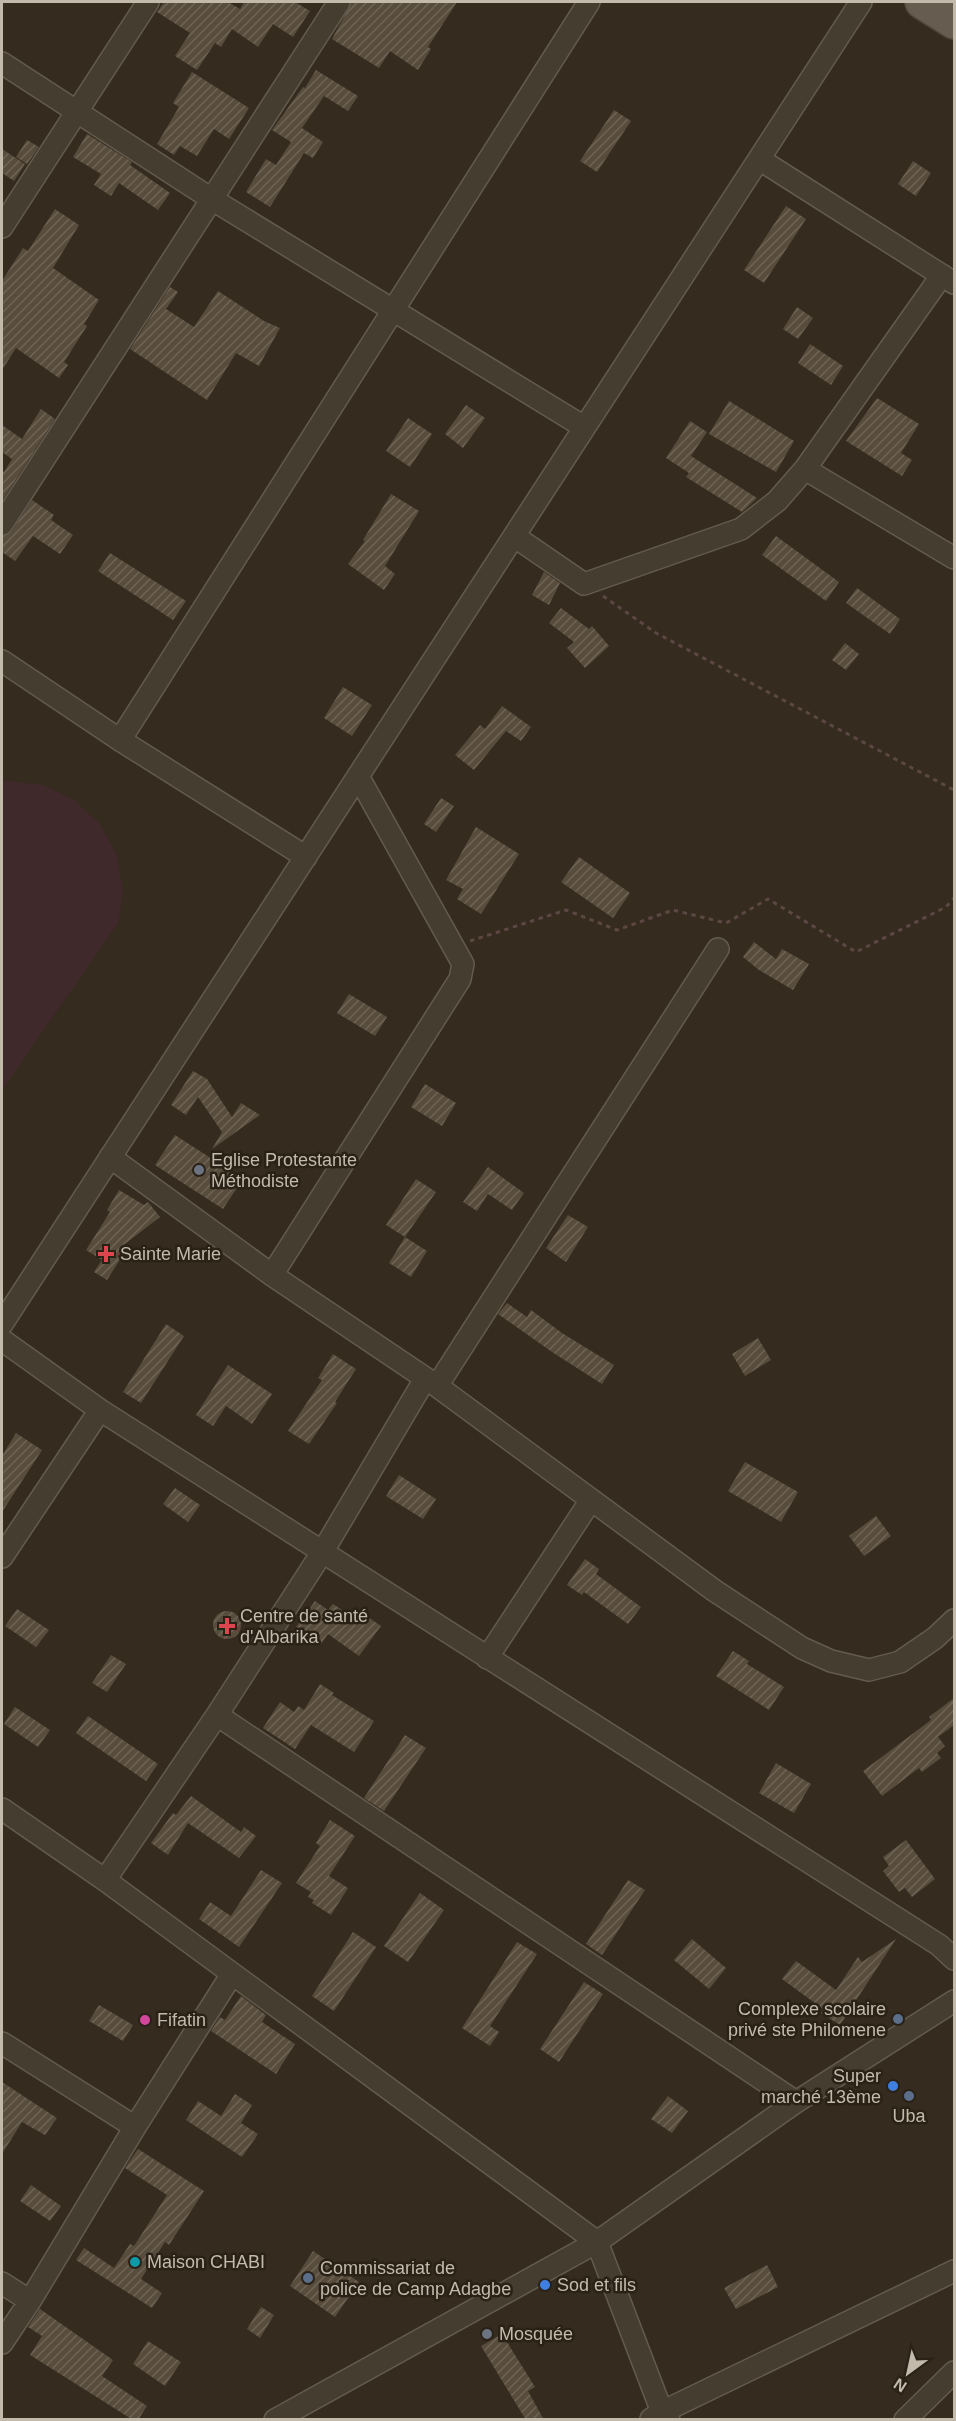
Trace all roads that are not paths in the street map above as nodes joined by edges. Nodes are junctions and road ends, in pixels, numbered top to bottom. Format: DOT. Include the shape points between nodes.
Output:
graph roads {
  1 [pos="148,2"];
  2 [pos="339,2"];
  3 [pos="589,2"];
  4 [pos="861,2"];
  5 [pos="922,2"];
  6 [pos="954,22"];
  7 [pos="2,63"];
  8 [pos="76,113"];
  9 [pos="759,159"];
  10 [pos="210,198"];
  11 [pos="2,227"];
  12 [pos="948,279"];
  13 [pos="394,310"];
  14 [pos="584,428"];
  15 [pos="805,469"];
  16 [pos="2,524"];
  17 [pos="514,536"];
  18 [pos="954,558"];
  19 [pos="2,661"];
  20 [pos="120,740"];
  21 [pos="358,776"];
  22 [pos="306,857"];
  23 [pos="718,949"];
  24 [pos="110,1157"];
  25 [pos="272,1275"];
  26 [pos="2,1324"];
  27 [pos="2,1340"];
  28 [pos="431,1382"];
  29 [pos="100,1410"];
  30 [pos="591,1500"];
  31 [pos="322,1551"];
  32 [pos="2,1557"];
  33 [pos="954,1620"];
  34 [pos="487,1659"];
  35 [pos="217,1715"];
  36 [pos="2,1809"];
  37 [pos="105,1880"];
  38 [pos="954,1959"];
  39 [pos="232,1974"];
  40 [pos="954,2001"];
  41 [pos="2,2043"];
  42 [pos="796,2102"];
  43 [pos="135,2127"];
  44 [pos="597,2242"];
  45 [pos="954,2271"];
  46 [pos="2,2283"];
  47 [pos="30,2301"];
  48 [pos="2,2343"];
  49 [pos="954,2372"];
  50 [pos="661,2417"];
  51 [pos="275,2420"];
  52 [pos="905,2420"];
  1 -- 8 [label="street"];
  2 -- 10 [label="street"];
  3 -- 13 [label="street"];
  4 -- 9 [label="street"];
  5 -- 6 [label="main road"];
  7 -- 8 [label="street"];
  8 -- 10 [label="street"];
  8 -- 11 [label="street"];
  9 -- 12 [label="street"];
  9 -- 14 [label="street"];
  10 -- 13 [label="street"];
  10 -- 16 [label="street"];
  12 -- 15 [label="street"];
  13 -- 14 [label="street"];
  13 -- 20 [label="street"];
  14 -- 17 [label="street"];
  15 -- 17 [label="street" via="777,501 741,529 584,584"];
  15 -- 18 [label="street"];
  17 -- 21 [label="street"];
  19 -- 20 [label="street"];
  20 -- 22 [label="street"];
  21 -- 22 [label="street"];
  21 -- 25 [label="street" via="463,964 460,979"];
  22 -- 24 [label="street"];
  23 -- 28 [label="street"];
  24 -- 25 [label="street"];
  24 -- 26 [label="street"];
  25 -- 28 [label="street"];
  27 -- 29 [label="street"];
  28 -- 30 [label="street"];
  28 -- 31 [label="street"];
  29 -- 31 [label="street"];
  29 -- 32 [label="street"];
  30 -- 33 [label="street" via="715,1591 802,1648 831,1661 869,1670 900,1662"];
  30 -- 34 [label="street"];
  31 -- 34 [label="street"];
  31 -- 35 [label="street"];
  34 -- 38 [label="street" via="939,1945"];
  35 -- 37 [label="street"];
  35 -- 42 [label="street"];
  36 -- 37 [label="street"];
  37 -- 39 [label="street"];
  39 -- 43 [label="street"];
  39 -- 44 [label="street"];
  40 -- 42 [label="street"];
  41 -- 43 [label="street"];
  42 -- 44 [label="street"];
  43 -- 47 [label="street"];
  44 -- 50 [label="street"];
  44 -- 51 [label="street"];
  45 -- 50 [label="street"];
  46 -- 47 [label="street"];
  47 -- 48 [label="street"];
  49 -- 52 [label="street"];
}
